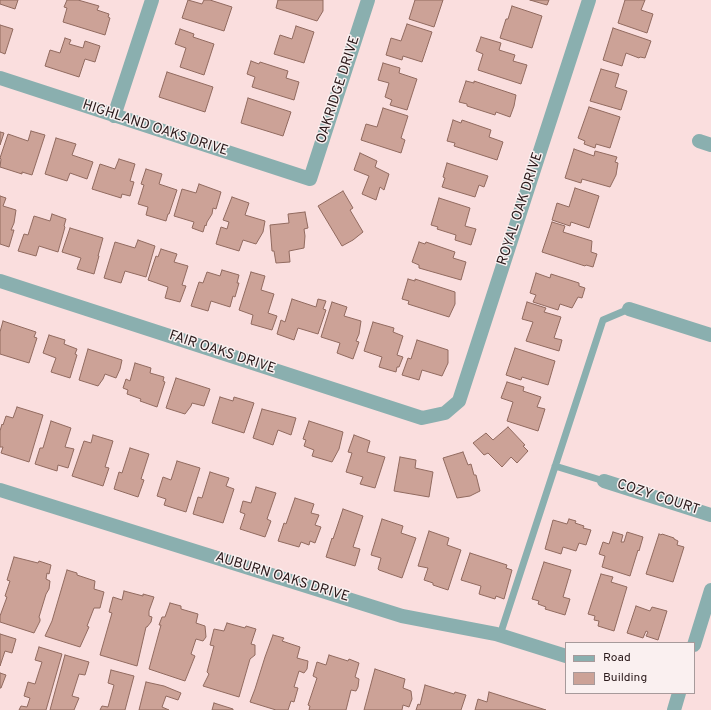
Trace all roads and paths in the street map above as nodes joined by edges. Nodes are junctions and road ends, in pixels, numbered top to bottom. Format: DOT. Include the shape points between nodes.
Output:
graph roads {
  1 [pos="152,0"];
  2 [pos="368,0"];
  3 [pos="589,0"];
  4 [pos="0,78"];
  5 [pos="114,116"];
  6 [pos="310,179"];
  7 [pos="0,281"];
  8 [pos="629,309"];
  9 [pos="711,335"];
  10 [pos="445,413"];
  11 [pos="555,466"];
  12 [pos="604,481"];
  13 [pos="0,490"];
  14 [pos="711,515"];
  15 [pos="711,590"];
  16 [pos="500,635"];
  17 [pos="695,642"];
  18 [pos="565,656"];
  19 [pos="679,694"];
  20 [pos="674,710"];
  1 -- 5 [label="street"];
  2 -- 6 [label="street, OAKRIDGE DRIVE"];
  3 -- 10 [label="street, ROYAL OAK DRIVE" via="458,401"];
  4 -- 5 [label="street, HIGHLAND OAKS DRIVE"];
  5 -- 6 [label="street, HIGHLAND OAKS DRIVE"];
  7 -- 10 [label="street, FAIR OAKS DRIVE" via="422,418"];
  8 -- 9 [label="street"];
  8 -- 11 [label="lane" via="603,320"];
  11 -- 12 [label="lane"];
  11 -- 16 [label="lane"];
  12 -- 14 [label="street, COZY COURT"];
  13 -- 16 [label="street, AUBURN OAKS DRIVE" via="402,616"];
  15 -- 17 [label="street"];
  16 -- 18 [label="street, AUBURN OAKS DRIVE"];
  19 -- 20 [label="street"];
}
